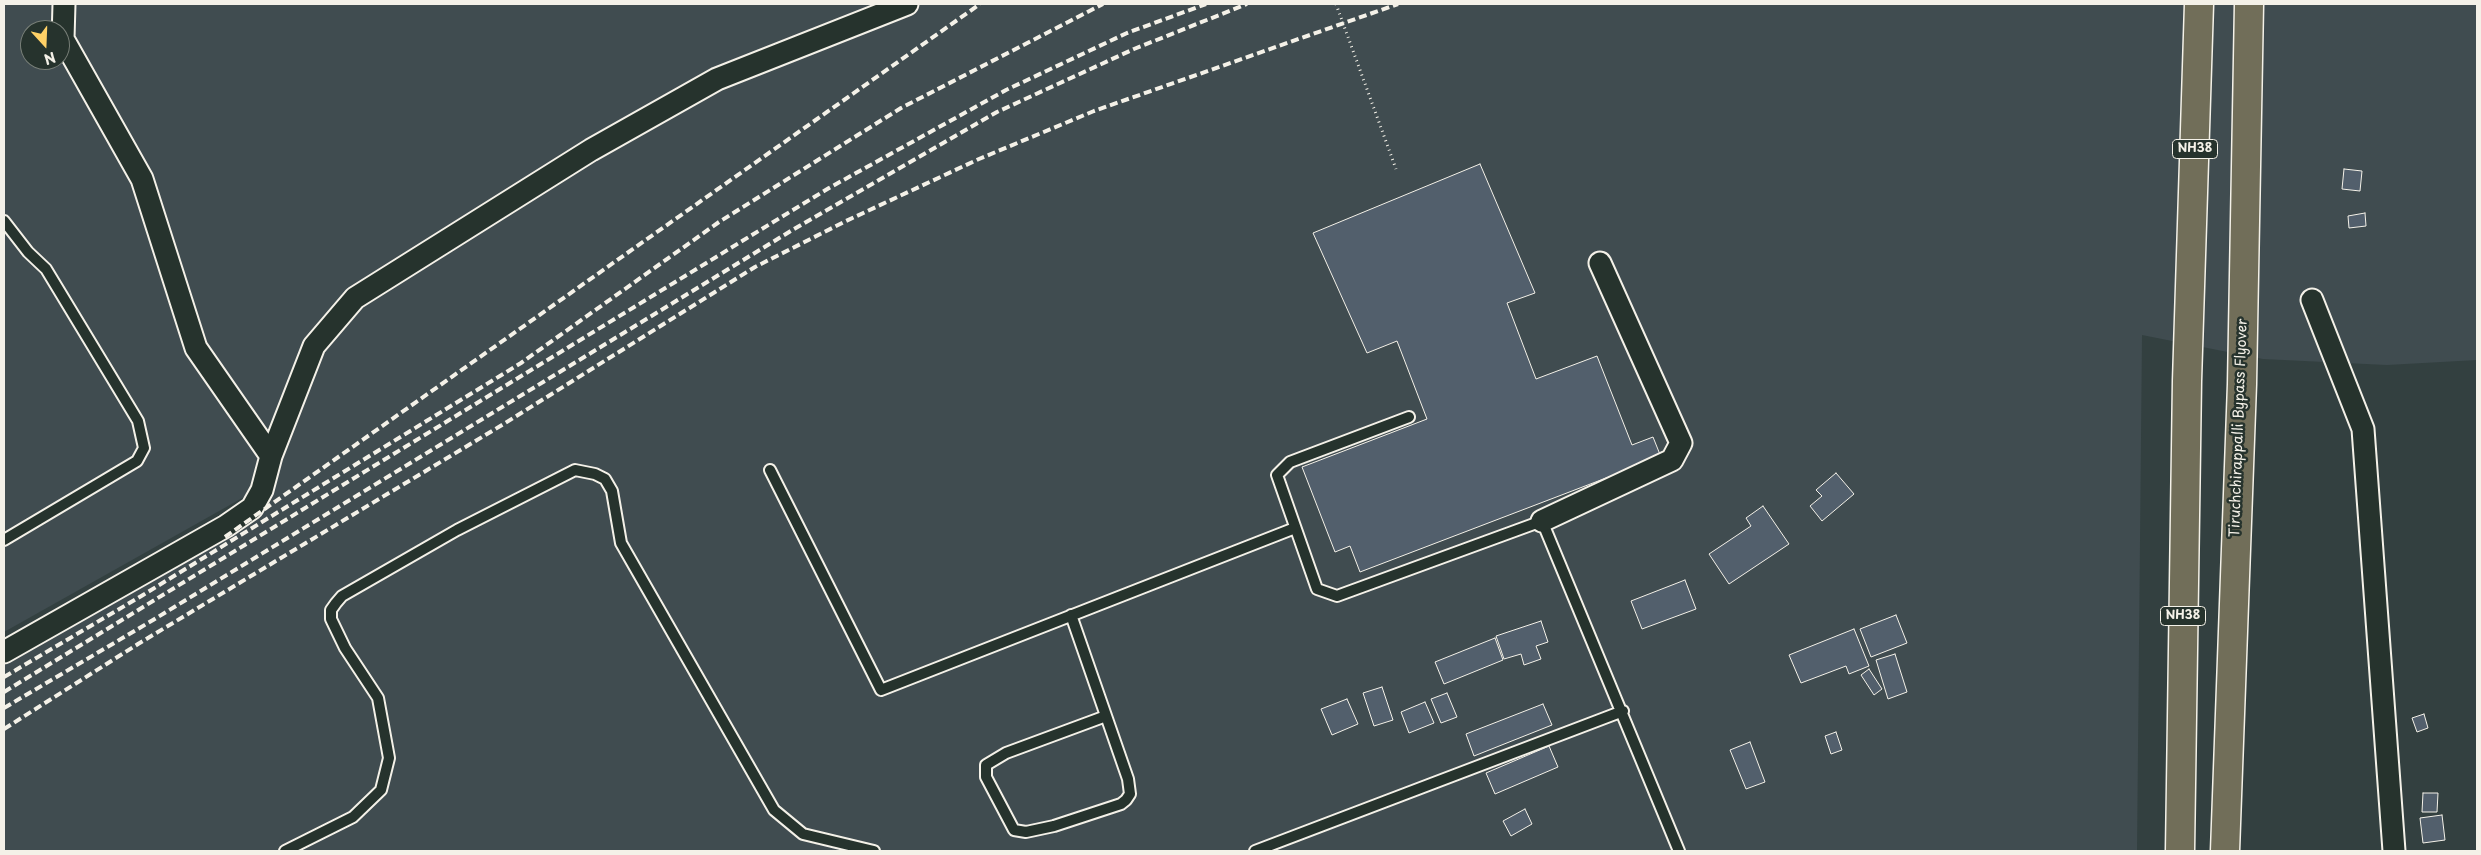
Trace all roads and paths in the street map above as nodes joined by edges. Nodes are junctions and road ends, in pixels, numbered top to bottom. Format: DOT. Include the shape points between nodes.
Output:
graph roads {
  1 [pos="64,4"];
  2 [pos="907,4"];
  3 [pos="1336,4"];
  4 [pos="2199,4"];
  5 [pos="2249,4"];
  6 [pos="1396,169"];
  7 [pos="4,222"];
  8 [pos="1600,263"];
  9 [pos="2312,300"];
  10 [pos="1409,417"];
  11 [pos="271,456"];
  12 [pos="770,470"];
  13 [pos="1542,521"];
  14 [pos="1296,528"];
  15 [pos="4,540"];
  16 [pos="1072,616"];
  17 [pos="4,652"];
  18 [pos="1623,711"];
  19 [pos="1106,716"];
  20 [pos="285,851"];
  21 [pos="874,851"];
  22 [pos="1255,851"];
  23 [pos="1679,851"];
  24 [pos="2180,851"];
  25 [pos="2225,851"];
  26 [pos="2394,851"];
  1 -- 11 [label="street" via="63,39 142,179 196,348"];
  2 -- 11 [label="street" via="717,79 591,150 355,298 314,346"];
  3 -- 6 [label="path, bridge"];
  4 -- 24 [label="highway, NH38" via="2187,381"];
  5 -- 25 [label="highway, Tiruchchirappalli Bypass Flyover" via="2242,384"];
  7 -- 15 [label="lane" via="46,270 138,421 144,448 137,461"];
  8 -- 13 [label="street" via="1681,443 1672,460"];
  9 -- 26 [label="street" via="2363,429"];
  10 -- 14 [label="lane" via="1290,462 1277,475"];
  11 -- 17 [label="street" via="262,490 252,508 226,526"];
  12 -- 16 [label="lane" via="881,690"];
  13 -- 14 [label="lane" via="1338,596 1317,589"];
  13 -- 18 [label="lane"];
  14 -- 16 [label="lane"];
  16 -- 19 [label="lane"];
  18 -- 22 [label="lane"];
  18 -- 23 [label="lane"];
  19 -- 19 [label="lane" via="1128,779 1130,794 1126,800 1054,826 1026,832 1014,830 986,777 986,765 1006,753"];
  20 -- 21 [label="lane" via="353,817 381,790 389,758 378,698 331,620 331,610 336,603 342,596 457,530 575,470 584,470 605,479 612,491 621,543 774,810 802,834"];
}
